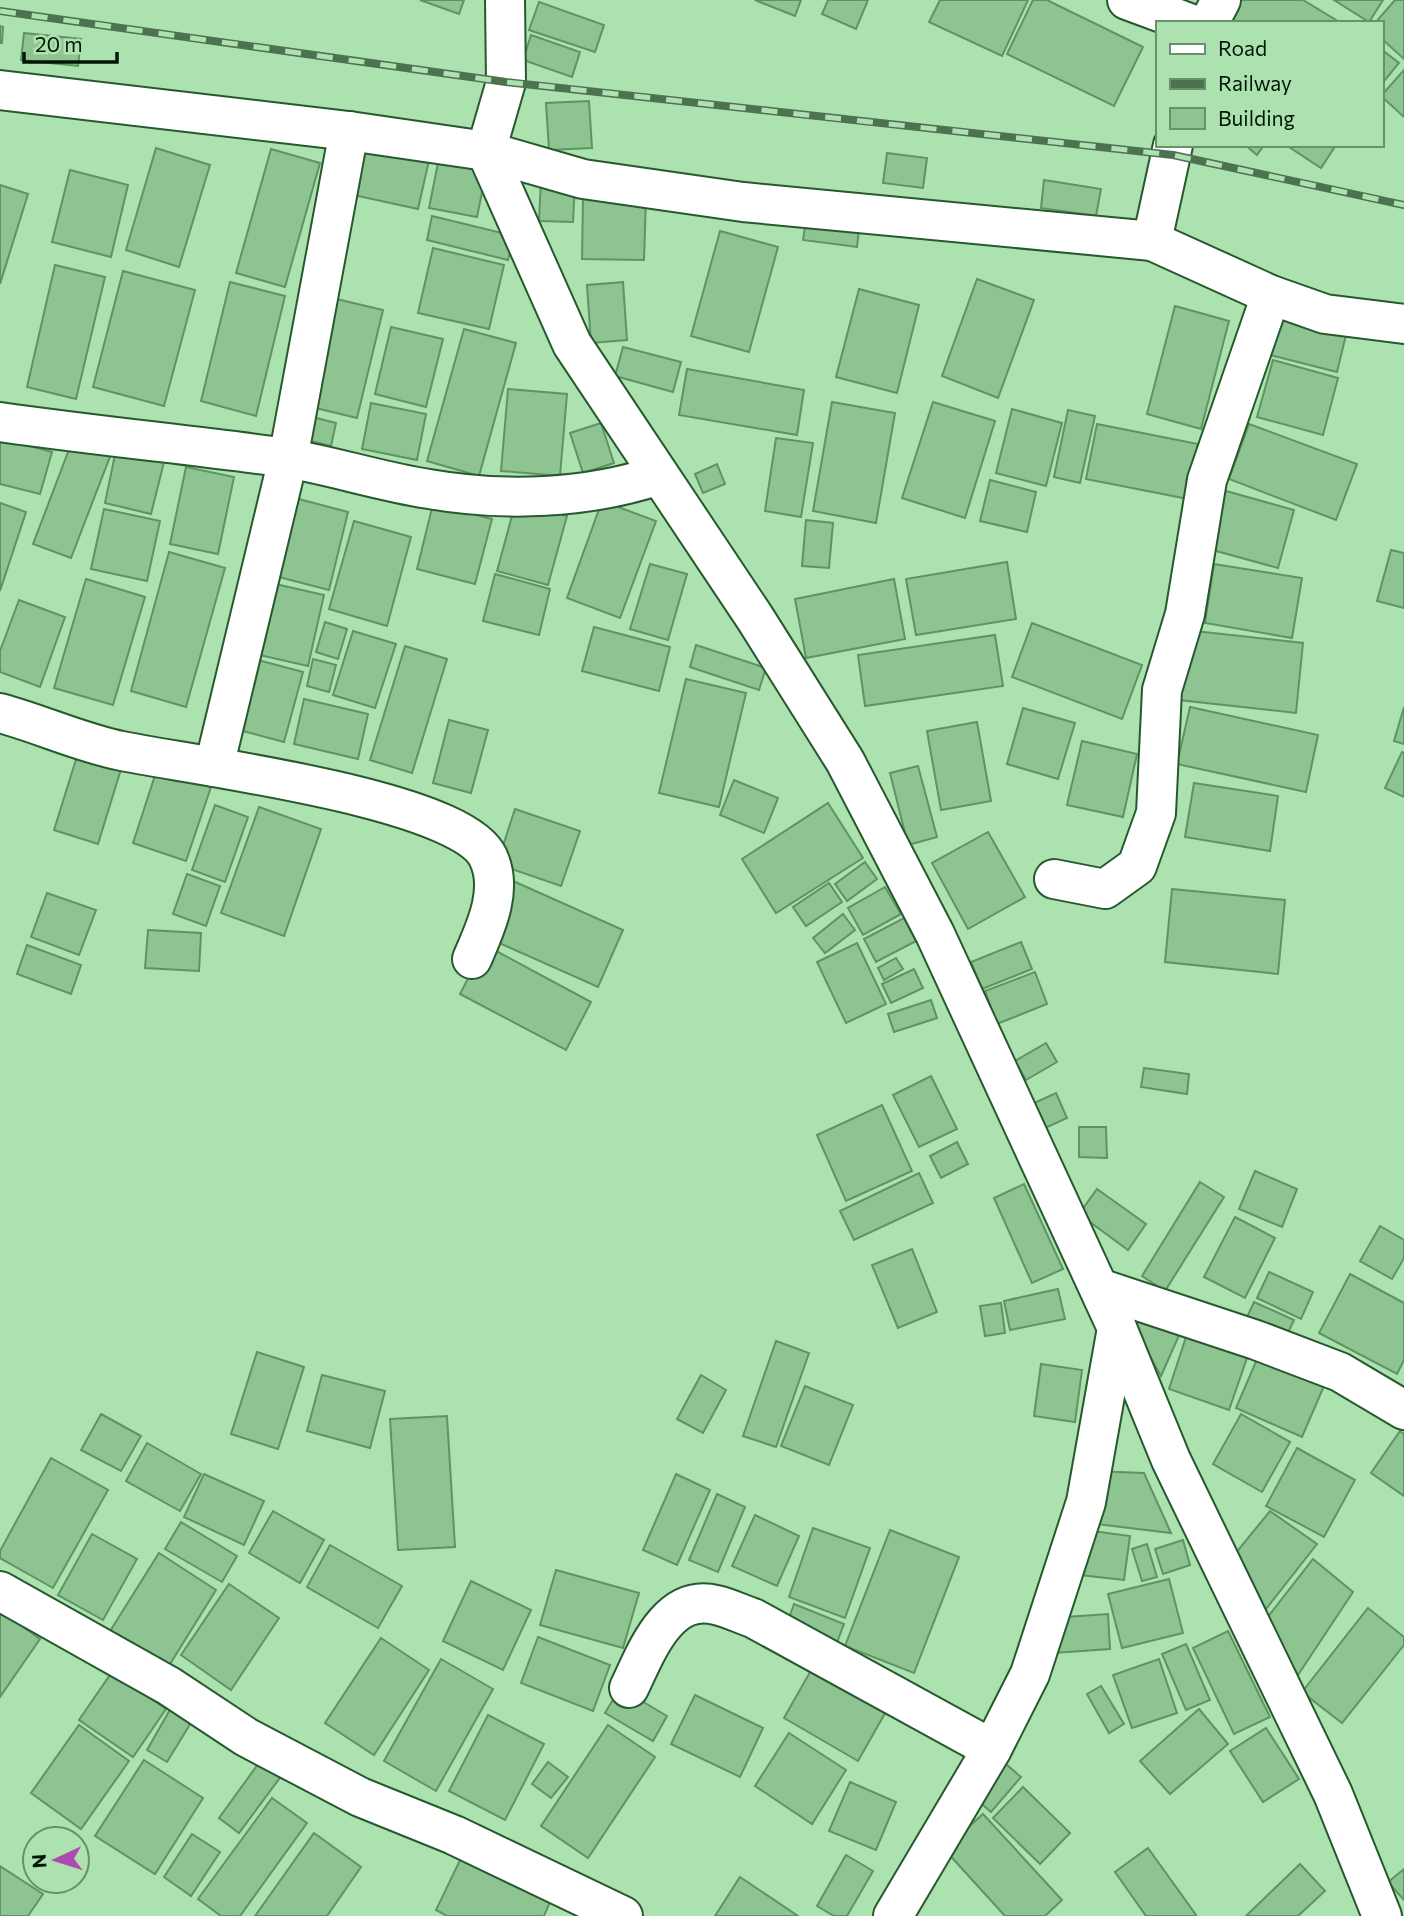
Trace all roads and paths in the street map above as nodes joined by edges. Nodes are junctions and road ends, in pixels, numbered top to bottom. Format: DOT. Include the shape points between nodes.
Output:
graph roads {
  1 [pos="505,0"];
  2 [pos="1126,0"];
  3 [pos="1221,0"];
  4 [pos="1184,21"];
  5 [pos="1210,21"];
  6 [pos="0,90"];
  7 [pos="349,131"];
  8 [pos="1173,147"];
  9 [pos="486,151"];
  10 [pos="1152,241"];
  11 [pos="1271,295"];
  12 [pos="1404,324"];
  13 [pos="0,422"];
  14 [pos="288,459"];
  15 [pos="659,475"];
  16 [pos="0,713"];
  17 [pos="214,767"];
  18 [pos="1054,879"];
  19 [pos="472,959"];
  20 [pos="1099,1287"];
  21 [pos="1117,1328"];
  22 [pos="1404,1410"];
  23 [pos="0,1591"];
  24 [pos="629,1688"];
  25 [pos="992,1749"];
  26 [pos="624,1916"];
  27 [pos="892,1916"];
  28 [pos="1382,1916"];
  1 -- 9 [label="street" via="506,82"];
  2 -- 4 [label="street"];
  3 -- 5 [label="street"];
  6 -- 7 [label="street"];
  7 -- 9 [label="street"];
  7 -- 14 [label="street"];
  8 -- 10 [label="street"];
  9 -- 10 [label="street" via="583,179 743,202"];
  9 -- 15 [label="street" via="572,344"];
  10 -- 11 [label="street"];
  11 -- 12 [label="street" via="1325,314"];
  11 -- 18 [label="street" via="1208,480 1185,614 1162,690 1156,813 1137,866 1105,889"];
  13 -- 14 [label="street"];
  14 -- 15 [label="street" via="430,490 503,496 619,488"];
  14 -- 17 [label="street"];
  15 -- 20 [label="street" via="845,761 935,934"];
  16 -- 17 [label="street" via="120,751"];
  17 -- 19 [label="street" via="340,791 470,836 488,856 494,881 488,922"];
  20 -- 21 [label="street"];
  20 -- 22 [label="street" via="1340,1372"];
  21 -- 25 [label="street" via="1086,1502 1030,1674"];
  21 -- 28 [label="street" via="1171,1460 1333,1794"];
  23 -- 26 [label="street" via="148,1674 257,1743 360,1797 454,1835"];
  24 -- 25 [label="street" via="653,1640 674,1614 685,1606 715,1604 753,1618"];
  25 -- 27 [label="street"];
}
